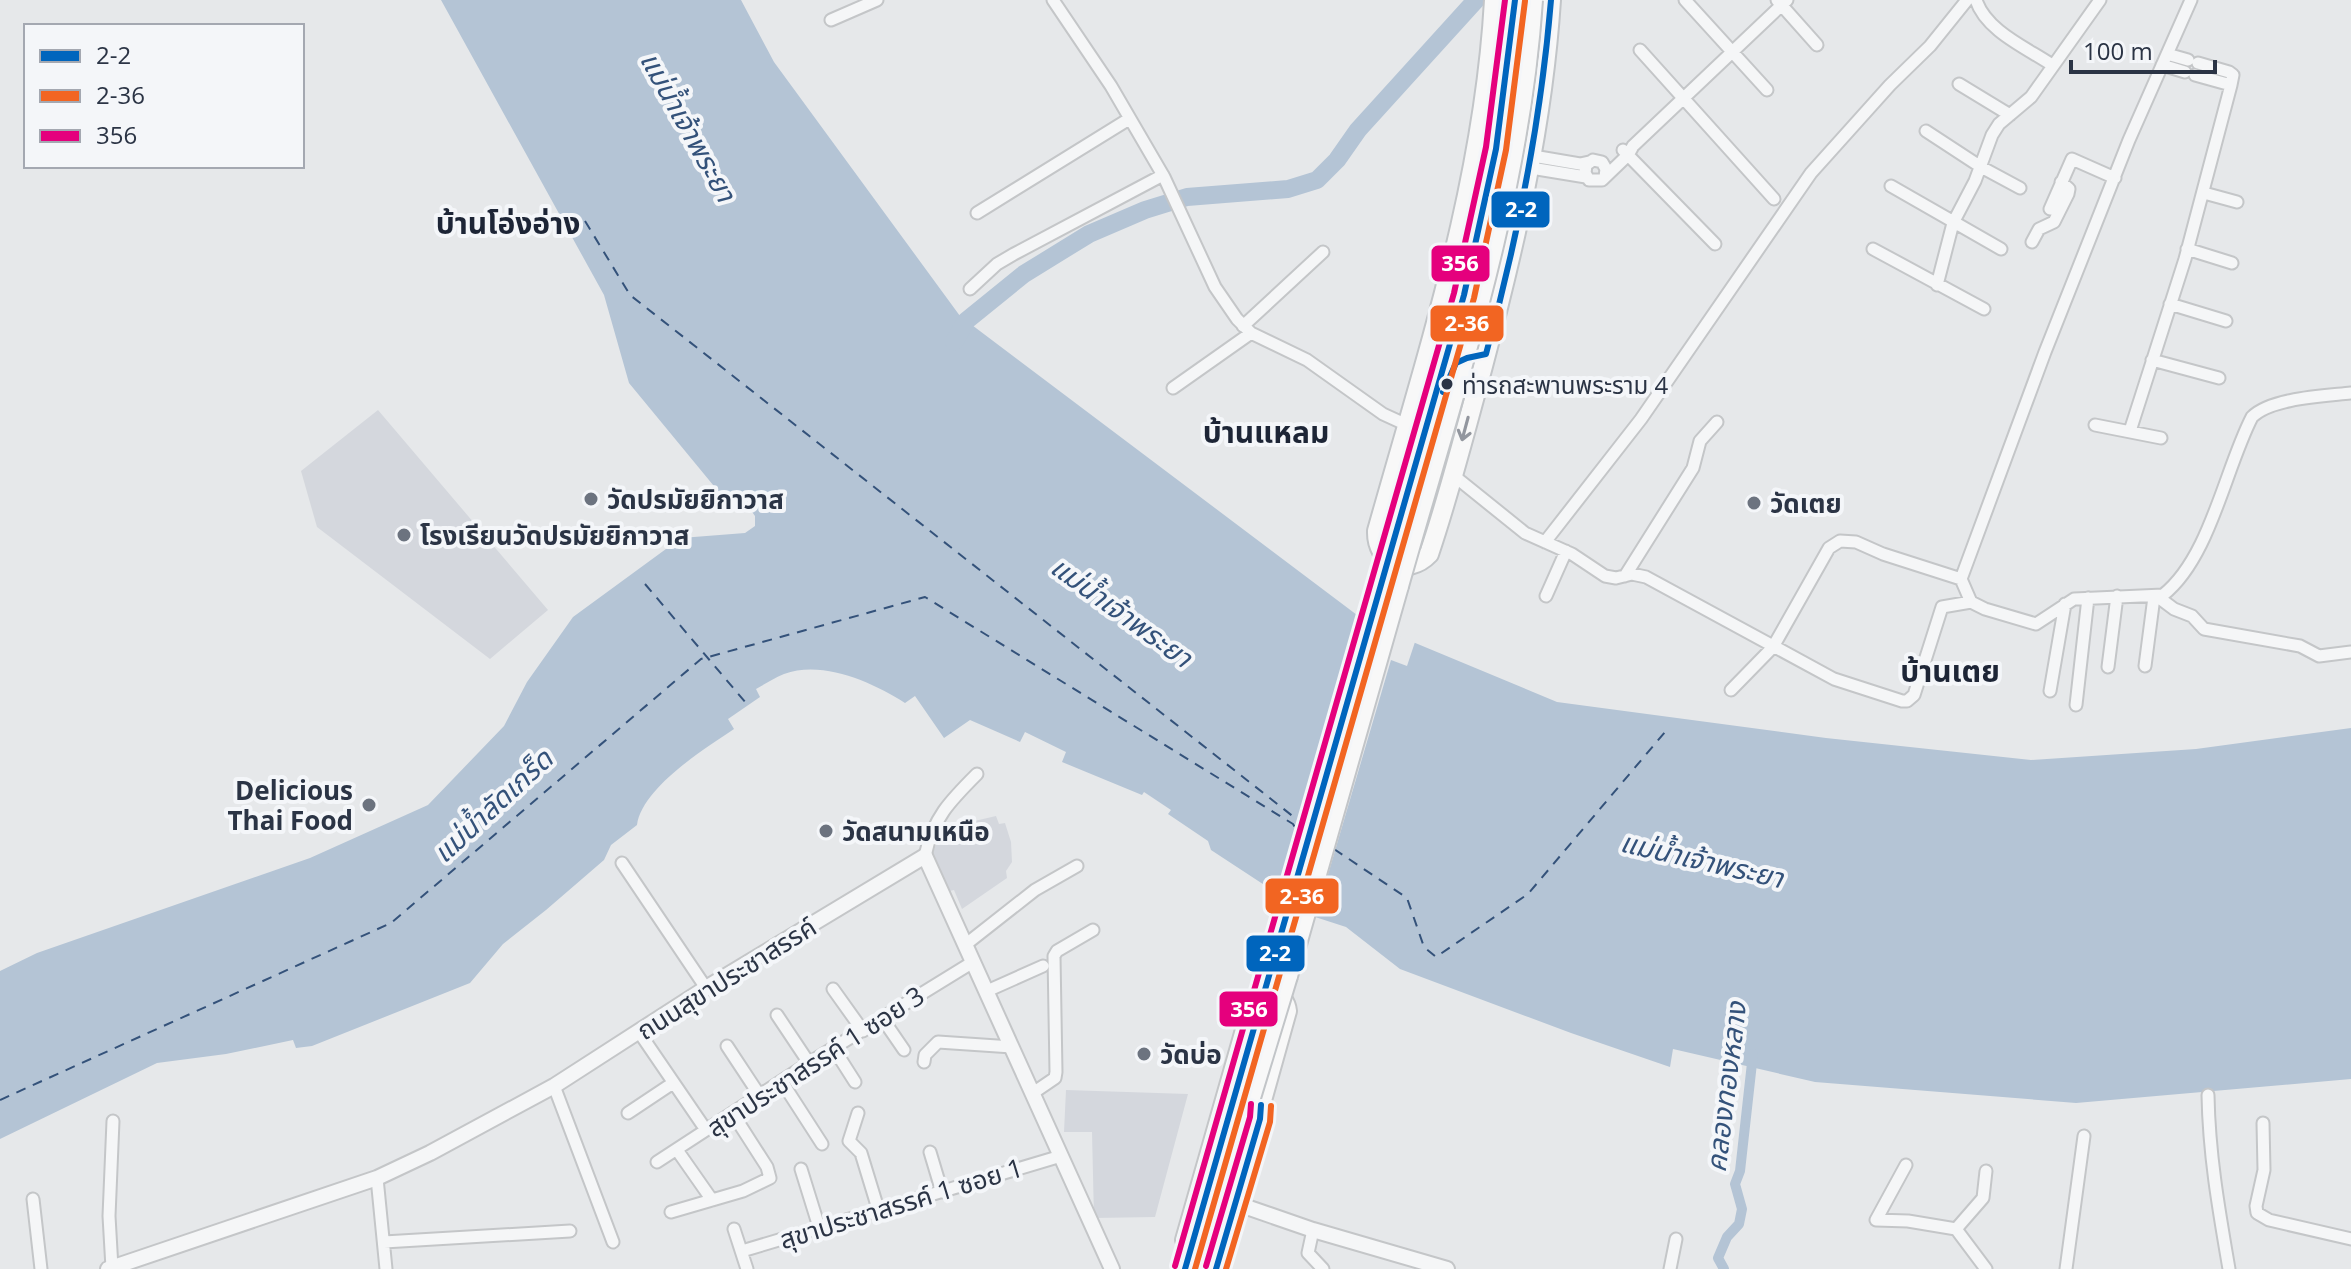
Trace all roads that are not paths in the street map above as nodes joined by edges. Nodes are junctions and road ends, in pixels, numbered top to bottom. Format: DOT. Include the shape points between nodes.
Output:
graph roads {
  1 [pos="877,0"];
  2 [pos="1053,0"];
  3 [pos="1515,0"];
  4 [pos="1533,0"];
  5 [pos="1551,0"];
  6 [pos="1685,0"];
  7 [pos="1967,0"];
  8 [pos="1976,0"];
  9 [pos="2100,0"];
  10 [pos="2191,0"];
  11 [pos="1781,2"];
  12 [pos="1493,6"];
  13 [pos="831,20"];
  14 [pos="1817,45"];
  15 [pos="1640,50"];
  16 [pos="1733,52"];
  17 [pos="2164,60"];
  18 [pos="2052,65"];
  19 [pos="1959,84"];
  20 [pos="1767,90"];
  21 [pos="1683,100"];
  22 [pos="2010,115"];
  23 [pos="1129,119"];
  24 [pos="1926,131"];
  25 [pos="1628,150"];
  26 [pos="1532,162"];
  27 [pos="1595,162"];
  28 [pos="1981,167"];
  29 [pos="1586,177"];
  30 [pos="1605,177"];
  31 [pos="2115,178"];
  32 [pos="1166,179"];
  33 [pos="2061,182"];
  34 [pos="1891,186"];
  35 [pos="2020,188"];
  36 [pos="2204,193"];
  37 [pos="1774,199"];
  38 [pos="2237,202"];
  39 [pos="2050,209"];
  40 [pos="977,213"];
  41 [pos="1953,223"];
  42 [pos="1460,231"];
  43 [pos="1517,236"];
  44 [pos="2032,242"];
  45 [pos="1715,244"];
  46 [pos="1873,249"];
  47 [pos="2001,249"];
  48 [pos="2187,249"];
  49 [pos="1323,252"];
  50 [pos="2232,263"];
  51 [pos="1937,285"];
  52 [pos="970,289"];
  53 [pos="2170,304"];
  54 [pos="1984,309"];
  55 [pos="2226,321"];
  56 [pos="1247,329"];
  57 [pos="2152,360"];
  58 [pos="2219,378"];
  59 [pos="1173,388"];
  60 [pos="2351,393"];
  61 [pos="1717,422"];
  62 [pos="1407,425"];
  63 [pos="2095,425"];
  64 [pos="2130,431"];
  65 [pos="2161,438"];
  66 [pos="1453,475"];
  67 [pos="1545,542"];
  68 [pos="1566,551"];
  69 [pos="1625,576"];
  70 [pos="1961,579"];
  71 [pos="1391,584"];
  72 [pos="1546,596"];
  73 [pos="2117,596"];
  74 [pos="2156,597"];
  75 [pos="2088,598"];
  76 [pos="1971,602"];
  77 [pos="2065,603"];
  78 [pos="1773,647"];
  79 [pos="2351,652"];
  80 [pos="2145,666"];
  81 [pos="2108,667"];
  82 [pos="1731,690"];
  83 [pos="2050,691"];
  84 [pos="2076,705"];
  85 [pos="977,774"];
  86 [pos="925,856"];
  87 [pos="622,863"];
  88 [pos="1077,866"];
  89 [pos="1093,930"];
  90 [pos="965,945"];
  91 [pos="973,962"];
  92 [pos="1043,966"];
  93 [pos="706,988"];
  94 [pos="833,989"];
  95 [pos="987,991"];
  96 [pos="777,1015"];
  97 [pos="882,1018"];
  98 [pos="863,1031"];
  99 [pos="639,1032"];
  100 [pos="727,1046"];
  101 [pos="1012,1047"];
  102 [pos="834,1049"];
  103 [pos="904,1050"];
  104 [pos="924,1062"];
  105 [pos="809,1063"];
  106 [pos="782,1082"];
  107 [pos="855,1082"];
  108 [pos="673,1083"];
  109 [pos="554,1086"];
  110 [pos="1033,1093"];
  111 [pos="1227,1095"];
  112 [pos="2208,1095"];
  113 [pos="760,1096"];
  114 [pos="1261,1105"];
  115 [pos="628,1113"];
  116 [pos="858,1113"];
  117 [pos="733,1114"];
  118 [pos="113,1121"];
  119 [pos="2263,1123"];
  120 [pos="706,1130"];
  121 [pos="2084,1136"];
  122 [pos="822,1144"];
  123 [pos="677,1150"];
  124 [pos="930,1152"];
  125 [pos="1061,1156"];
  126 [pos="657,1162"];
  127 [pos="1906,1165"];
  128 [pos="801,1169"];
  129 [pos="1986,1171"];
  130 [pos="377,1178"];
  131 [pos="942,1192"];
  132 [pos="33,1199"];
  133 [pos="712,1200"];
  134 [pos="1227,1204"];
  135 [pos="671,1212"];
  136 [pos="879,1212"];
  137 [pos="819,1227"];
  138 [pos="734,1229"];
  139 [pos="1956,1229"];
  140 [pos="1313,1230"];
  141 [pos="570,1231"];
  142 [pos="1676,1239"];
  143 [pos="2351,1239"];
  144 [pos="384,1242"];
  145 [pos="613,1242"];
  146 [pos="742,1251"];
  147 [pos="110,1268"];
  148 [pos="41,1269"];
  149 [pos="386,1269"];
  150 [pos="747,1269"];
  151 [pos="1112,1269"];
  152 [pos="1177,1269"];
  153 [pos="1185,1269"];
  154 [pos="1200,1269"];
  155 [pos="1209,1269"];
  156 [pos="1216,1269"];
  157 [pos="1323,1269"];
  158 [pos="1447,1269"];
  159 [pos="1670,1269"];
  160 [pos="1986,1269"];
  161 [pos="2066,1269"];
  162 [pos="2229,1269"];
  1 -- 13 [label="street"];
  2 -- 23 [label="street"];
  3 -- 71 [label="main road, bridge" via="1500,132 1476,248"];
  4 -- 71 [label="main road, bridge" via="1515,149 1493,249"];
  5 -- 26 [label="main road"];
  6 -- 16 [label="street"];
  7 -- 67 [label="street" via="1811,173 1641,419"];
  8 -- 18 [label="street" via="1994,26"];
  9 -- 18 [label="street"];
  10 -- 17 [label="street"];
  11 -- 14 [label="street"];
  11 -- 16 [label="street"];
  12 -- 42 [label="main road" via="1481,126"];
  15 -- 21 [label="street"];
  16 -- 20 [label="street"];
  16 -- 21 [label="street"];
  17 -- 31 [label="street"];
  17 -- 36 [label="street" via="2232,80"];
  18 -- 22 [label="street" via="2031,97"];
  19 -- 22 [label="street"];
  21 -- 25 [label="street"];
  21 -- 37 [label="street"];
  22 -- 28 [label="street" via="1992,135"];
  23 -- 32 [label="street"];
  23 -- 40 [label="street"];
  24 -- 28 [label="street"];
  25 -- 27 [label="street"];
  25 -- 30 [label="street"];
  25 -- 45 [label="street"];
  26 -- 27 [label="street"];
  26 -- 29 [label="street"];
  26 -- 43 [label="main road"];
  27 -- 29 [label="street" via="1585,169"];
  27 -- 30 [label="street" via="1606,169"];
  28 -- 35 [label="street"];
  28 -- 41 [label="street"];
  29 -- 30 [label="street" via="1593,182"];
  31 -- 33 [label="street" via="2072,159"];
  31 -- 70 [label="street"];
  32 -- 52 [label="street" via="1043,237 997,264"];
  32 -- 56 [label="street" via="1215,287"];
  33 -- 39 [label="street"];
  33 -- 44 [label="street" via="2069,189 2054,222 2039,229"];
  34 -- 41 [label="street"];
  36 -- 38 [label="street"];
  36 -- 48 [label="street"];
  41 -- 47 [label="street"];
  41 -- 51 [label="street"];
  42 -- 43 [label="main road" via="1469,212 1492,201 1514,214"];
  42 -- 62 [label="main road"];
  43 -- 66 [label="main road, one-way"];
  46 -- 51 [label="street"];
  48 -- 50 [label="street"];
  48 -- 53 [label="street"];
  49 -- 56 [label="street"];
  51 -- 54 [label="street"];
  53 -- 55 [label="street"];
  53 -- 57 [label="street"];
  56 -- 59 [label="street"];
  56 -- 62 [label="street" via="1307,360"];
  57 -- 58 [label="street"];
  57 -- 64 [label="street"];
  60 -- 74 [label="street" via="2265,407 2252,417 2198,547 2170,590"];
  61 -- 69 [label="street" via="1700,441 1693,468"];
  62 -- 66 [label="main road" via="1377,531 1384,557 1409,566 1429,554"];
  63 -- 64 [label="street"];
  64 -- 65 [label="street"];
  66 -- 67 [label="street" via="1519,529"];
  67 -- 68 [label="street"];
  68 -- 69 [label="street" via="1605,576"];
  68 -- 72 [label="street"];
  69 -- 78 [label="street" via="1646,577"];
  70 -- 76 [label="street"];
  70 -- 78 [label="street" via="1856,542 1835,542"];
  71 -- 134 [label="main road, bridge"];
  71 -- 153 [label="main road, bridge"];
  73 -- 74 [label="street"];
  73 -- 75 [label="street"];
  73 -- 81 [label="street"];
  74 -- 79 [label="street" via="2192,616 2204,629 2300,646 2319,656"];
  74 -- 80 [label="street"];
  75 -- 77 [label="street"];
  75 -- 84 [label="street"];
  76 -- 77 [label="street" via="2036,624"];
  76 -- 78 [label="street" via="1942,607 1914,695 1907,701 1834,679"];
  77 -- 83 [label="street"];
  78 -- 82 [label="street"];
  85 -- 86 [label="street" via="930,832"];
  86 -- 90 [label="street"];
  86 -- 93 [label="street, ถนนสุขาประชาสรรค์"];
  87 -- 93 [label="street"];
  88 -- 90 [label="street" via="1035,890"];
  89 -- 110 [label="street" via="1054,956 1056,1072"];
  90 -- 91 [label="street"];
  91 -- 95 [label="street"];
  91 -- 97 [label="street, สุขาประชาสรรค์ 1 ซอย 3"];
  92 -- 95 [label="street"];
  93 -- 99 [label="street, ถนนสุขาประชาสรรค์"];
  94 -- 98 [label="street"];
  95 -- 101 [label="street"];
  96 -- 105 [label="street"];
  97 -- 98 [label="street, สุขาประชาสรรค์ 1 ซอย 3"];
  97 -- 103 [label="street"];
  98 -- 102 [label="street, สุขาประชาสรรค์ 1 ซอย 3"];
  99 -- 108 [label="street"];
  99 -- 109 [label="street, ถนนสุขาประชาสรรค์"];
  100 -- 113 [label="street"];
  101 -- 104 [label="street" via="938,1042"];
  101 -- 110 [label="street"];
  102 -- 105 [label="street, สุขาประชาสรรค์ 1 ซอย 3"];
  102 -- 107 [label="street"];
  105 -- 106 [label="street, สุขาประชาสรรค์ 1 ซอย 3"];
  106 -- 113 [label="street, สุขาประชาสรรค์ 1 ซอย 3"];
  106 -- 122 [label="street"];
  108 -- 115 [label="street"];
  108 -- 120 [label="street"];
  109 -- 130 [label="street, ถนนสุขาประชาสรรค์"];
  109 -- 145 [label="street"];
  110 -- 125 [label="street"];
  111 -- 114 [label="main road"];
  111 -- 114 [label="main road" via="1253,998 1270,991 1287,1002 1288,1011"];
  111 -- 152 [label="main road"];
  112 -- 162 [label="street" via="2214,1183"];
  113 -- 117 [label="street, สุขาประชาสรรค์ 1 ซอย 3"];
  114 -- 134 [label="main road"];
  116 -- 136 [label="street" via="849,1141 861,1153"];
  117 -- 120 [label="street, สุขาประชาสรรค์ 1 ซอย 3"];
  117 -- 133 [label="street" via="771,1175"];
  118 -- 147 [label="street"];
  119 -- 143 [label="street" via="2264,1170 2257,1213"];
  120 -- 123 [label="street, สุขาประชาสรรค์ 1 ซอย 3"];
  121 -- 161 [label="street"];
  123 -- 126 [label="street, สุขาประชาสรรค์ 1 ซอย 3"];
  123 -- 133 [label="street"];
  124 -- 131 [label="street"];
  125 -- 131 [label="street, สุขาประชาสรรค์ 1 ซอย 1"];
  125 -- 151 [label="street"];
  127 -- 139 [label="street" via="1876,1220"];
  128 -- 137 [label="street"];
  129 -- 139 [label="street" via="1983,1198"];
  130 -- 144 [label="street"];
  130 -- 147 [label="street, ถนนสุขาประชาสรรค์"];
  131 -- 136 [label="street, สุขาประชาสรรค์ 1 ซอย 1"];
  132 -- 148 [label="street"];
  133 -- 135 [label="street"];
  134 -- 140 [label="street"];
  134 -- 154 [label="main road"];
  134 -- 155 [label="main road"];
  134 -- 156 [label="main road"];
  136 -- 137 [label="street, สุขาประชาสรรค์ 1 ซอย 1"];
  137 -- 146 [label="street, สุขาประชาสรรค์ 1 ซอย 1"];
  138 -- 146 [label="street"];
  139 -- 160 [label="street"];
  140 -- 157 [label="street" via="1308,1253"];
  140 -- 158 [label="street"];
  141 -- 144 [label="street"];
  142 -- 159 [label="street"];
  144 -- 149 [label="street"];
  146 -- 150 [label="street"];
}
